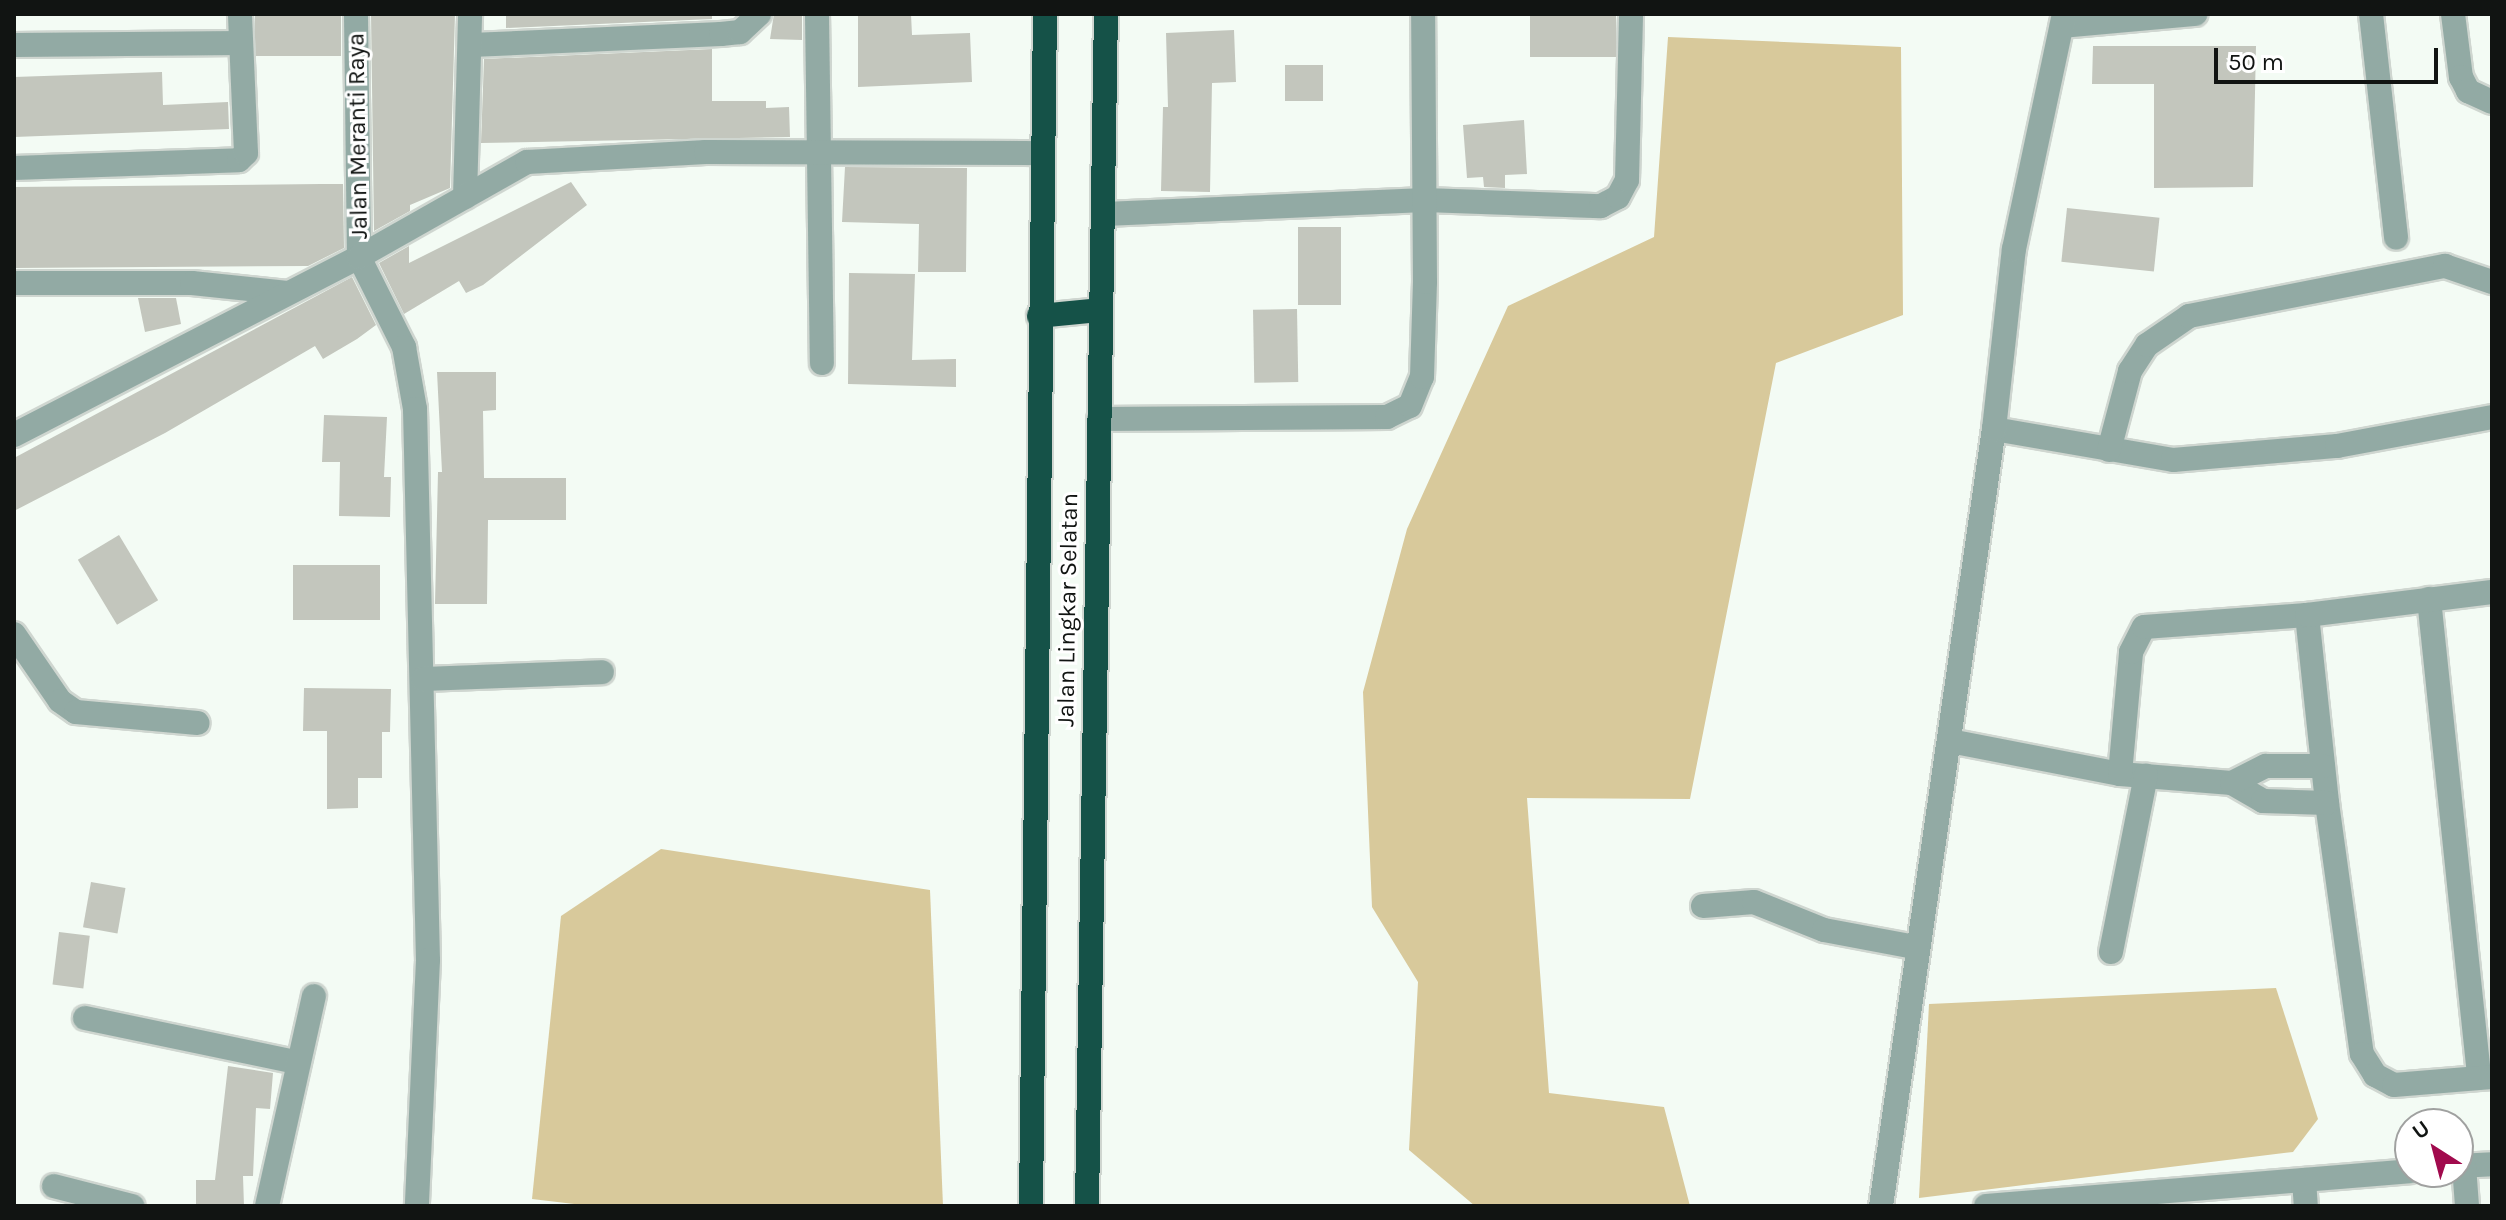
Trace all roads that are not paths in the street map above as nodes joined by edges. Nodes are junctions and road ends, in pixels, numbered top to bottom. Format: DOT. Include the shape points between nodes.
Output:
graph roads {
  1 [pos="240,14"];
  2 [pos="356,14"];
  3 [pos="470,14"];
  4 [pos="759,14"];
  5 [pos="817,14"];
  6 [pos="1045,14"];
  7 [pos="1106,14"];
  8 [pos="1423,14"];
  9 [pos="1631,14"];
  10 [pos="2195,14"];
  11 [pos="2371,14"];
  12 [pos="2453,14"];
  13 [pos="2159,16"];
  14 [pos="2063,20"];
  15 [pos="240,43"];
  16 [pos="14,45"];
  17 [pos="471,45"];
  18 [pos="2492,102"];
  19 [pos="821,153"];
  20 [pos="1043,153"];
  21 [pos="14,168"];
  22 [pos="465,197"];
  23 [pos="1425,200"];
  24 [pos="1105,214"];
  25 [pos="2396,238"];
  26 [pos="359,257"];
  27 [pos="2492,282"];
  28 [pos="14,283"];
  29 [pos="288,293"];
  30 [pos="1100,310"];
  31 [pos="1039,316"];
  32 [pos="822,363"];
  33 [pos="2492,417"];
  34 [pos="1099,419"];
  35 [pos="1994,429"];
  36 [pos="14,435"];
  37 [pos="2109,450"];
  38 [pos="2492,592"];
  39 [pos="2429,599"];
  40 [pos="2307,615"];
  41 [pos="14,634"];
  42 [pos="602,672"];
  43 [pos="423,679"];
  44 [pos="198,723"];
  45 [pos="1950,741"];
  46 [pos="2323,766"];
  47 [pos="2120,774"];
  48 [pos="2146,775"];
  49 [pos="2232,783"];
  50 [pos="2327,803"];
  51 [pos="1703,906"];
  52 [pos="1915,947"];
  53 [pos="2111,952"];
  54 [pos="314,996"];
  55 [pos="85,1018"];
  56 [pos="296,1062"];
  57 [pos="2486,1077"];
  58 [pos="2394,1172"];
  59 [pos="2304,1180"];
  60 [pos="54,1186"];
  61 [pos="2151,1200"];
  62 [pos="132,1206"];
  63 [pos="267,1206"];
  64 [pos="417,1206"];
  65 [pos="1031,1206"];
  66 [pos="1087,1206"];
  67 [pos="1881,1206"];
  68 [pos="1986,1206"];
  69 [pos="2306,1206"];
  1 -- 15 [label="street"];
  2 -- 26 [label="street, Jalan Meranti Raya"];
  3 -- 17 [label="street"];
  4 -- 17 [label="street" via="740,32"];
  5 -- 19 [label="street"];
  6 -- 20 [label="highway, Jalan Lingkar Selatan"];
  7 -- 24 [label="highway, Jalan Lingkar Selatan"];
  8 -- 23 [label="street"];
  9 -- 23 [label="street" via="1627,180 1618,197 1601,206"];
  10 -- 13 [label="street"];
  11 -- 25 [label="street"];
  12 -- 18 [label="street" via="2461,77 2468,91"];
  13 -- 14 [label="street"];
  14 -- 35 [label="street" via="2014,249"];
  15 -- 16 [label="street"];
  15 -- 21 [label="street" via="246,153 239,160"];
  17 -- 22 [label="street"];
  19 -- 20 [label="street"];
  19 -- 22 [label="street" via="706,152 527,162"];
  19 -- 32 [label="street"];
  20 -- 31 [label="highway, Jalan Lingkar Selatan"];
  22 -- 26 [label="street"];
  23 -- 24 [label="street"];
  23 -- 34 [label="street" via="1422,377 1410,406 1387,417"];
  24 -- 30 [label="highway, Jalan Lingkar Selatan"];
  26 -- 29 [label="street"];
  26 -- 43 [label="street" via="404,347 415,409"];
  27 -- 37 [label="street" via="2445,266 2189,316 2159,335 2137,358"];
  28 -- 29 [label="street" via="192,283"];
  29 -- 36 [label="street"];
  30 -- 31 [label="highway"];
  30 -- 34 [label="highway, Jalan Lingkar Selatan"];
  31 -- 65 [label="highway, Jalan Lingkar Selatan"];
  33 -- 37 [label="street" via="2337,446 2203,458 2173,460"];
  34 -- 66 [label="highway, Jalan Lingkar Selatan"];
  35 -- 37 [label="street"];
  35 -- 45 [label="street"];
  38 -- 39 [label="street"];
  39 -- 40 [label="street"];
  39 -- 57 [label="street"];
  40 -- 46 [label="street"];
  40 -- 47 [label="street" via="2144,627 2131,652"];
  41 -- 44 [label="street" via="60,701 76,712"];
  42 -- 43 [label="street"];
  43 -- 64 [label="street" via="428,960"];
  45 -- 47 [label="street"];
  45 -- 52 [label="street"];
  46 -- 49 [label="street" via="2266,766"];
  46 -- 50 [label="street"];
  47 -- 48 [label="street"];
  48 -- 49 [label="street"];
  48 -- 53 [label="street"];
  49 -- 50 [label="street" via="2263,801"];
  50 -- 57 [label="street" via="2362,1054 2369,1067 2394,1085"];
  51 -- 52 [label="street" via="1754,902 1824,930"];
  52 -- 67 [label="street"];
  54 -- 56 [label="street"];
  55 -- 56 [label="street"];
  56 -- 63 [label="street"];
  58 -- 59 [label="street"];
  59 -- 61 [label="street"];
  59 -- 69 [label="street"];
  60 -- 62 [label="street"];
  61 -- 68 [label="street"];
}
